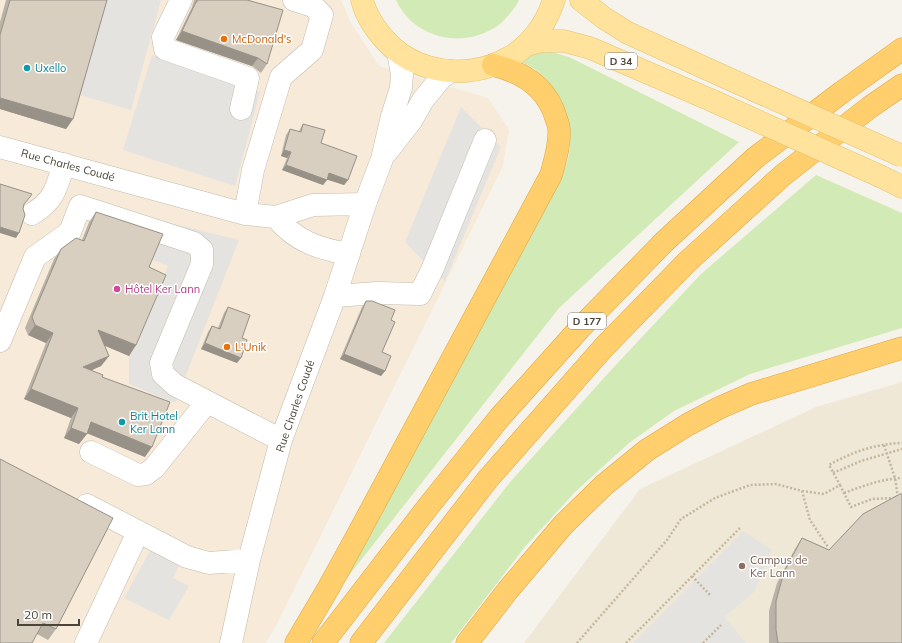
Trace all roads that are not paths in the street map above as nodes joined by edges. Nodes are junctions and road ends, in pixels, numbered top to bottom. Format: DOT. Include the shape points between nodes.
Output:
graph roads {
  1 [pos="180,0"];
  2 [pos="294,0"];
  3 [pos="362,0"];
  4 [pos="554,0"];
  5 [pos="581,0"];
  6 [pos="526,45"];
  7 [pos="902,49"];
  8 [pos="398,52"];
  9 [pos="493,65"];
  10 [pos="451,71"];
  11 [pos="902,85"];
  12 [pos="241,109"];
  13 [pos="485,140"];
  14 [pos="0,147"];
  15 [pos="902,156"];
  16 [pos="382,159"];
  17 [pos="64,164"];
  18 [pos="902,187"];
  19 [pos="365,204"];
  20 [pos="32,214"];
  21 [pos="245,214"];
  22 [pos="276,217"];
  23 [pos="349,254"];
  24 [pos="334,296"];
  25 [pos="0,341"];
  26 [pos="902,348"];
  27 [pos="207,402"];
  28 [pos="281,440"];
  29 [pos="91,452"];
  30 [pos="69,496"];
  31 [pos="138,532"];
  32 [pos="249,560"];
  33 [pos="86,643"];
  34 [pos="232,643"];
  35 [pos="296,643"];
  36 [pos="323,643"];
  37 [pos="361,643"];
  38 [pos="467,643"];
  1 -- 12 [label="street" via="163,37 165,49 248,78"];
  2 -- 21 [label="street" via="313,6 322,15 312,50 281,77 253,170"];
  3 -- 8 [label="main road" via="377,30"];
  4 -- 6 [label="main road" via="539,31"];
  5 -- 15 [label="main road, D 34, bridge" via="628,33"];
  6 -- 9 [label="main road"];
  6 -- 18 [label="main road, D 34, bridge" via="542,41 564,41 590,48"];
  7 -- 36 [label="highway, D 177" via="755,158 664,242 580,328 500,417"];
  8 -- 10 [label="main road" via="423,65"];
  8 -- 16 [label="street" via="402,74 401,88"];
  9 -- 10 [label="main road" via="473,71"];
  9 -- 35 [label="highway" via="532,81 544,92 554,110 559,129 557,154 551,175 329,588"];
  10 -- 16 [label="street" via="441,78 423,100 411,121"];
  11 -- 37 [label="highway, D 177" via="778,180 688,261 609,341 487,480"];
  13 -- 24 [label="street" via="420,294"];
  14 -- 17 [label="street, Rue Charles Coudé"];
  16 -- 19 [label="street, Rue Charles Coudé"];
  17 -- 20 [label="street" via="50,200"];
  17 -- 21 [label="street, Rue Charles Coudé"];
  19 -- 22 [label="street, Rue Charles Coudé" via="312,205"];
  19 -- 23 [label="street, Rue Charles Coudé"];
  21 -- 22 [label="street, Rue Charles Coudé"];
  22 -- 23 [label="street" via="287,230 308,243"];
  23 -- 24 [label="street, Rue Charles Coudé"];
  24 -- 28 [label="street, Rue Charles Coudé"];
  25 -- 27 [label="street" via="36,257 70,232 80,206 194,243 202,250 202,264 161,364 163,374 175,385"];
  26 -- 38 [label="highway" via="751,394 694,421 648,450 604,485 563,525"];
  27 -- 28 [label="street"];
  27 -- 29 [label="street" via="154,468 146,474 138,475"];
  28 -- 32 [label="street, Rue Charles Coudé"];
  30 -- 31 [label="street"];
  31 -- 32 [label="street" via="187,557 209,563"];
  31 -- 33 [label="street"];
  32 -- 34 [label="street, Rue Charles Coudé"];
}
